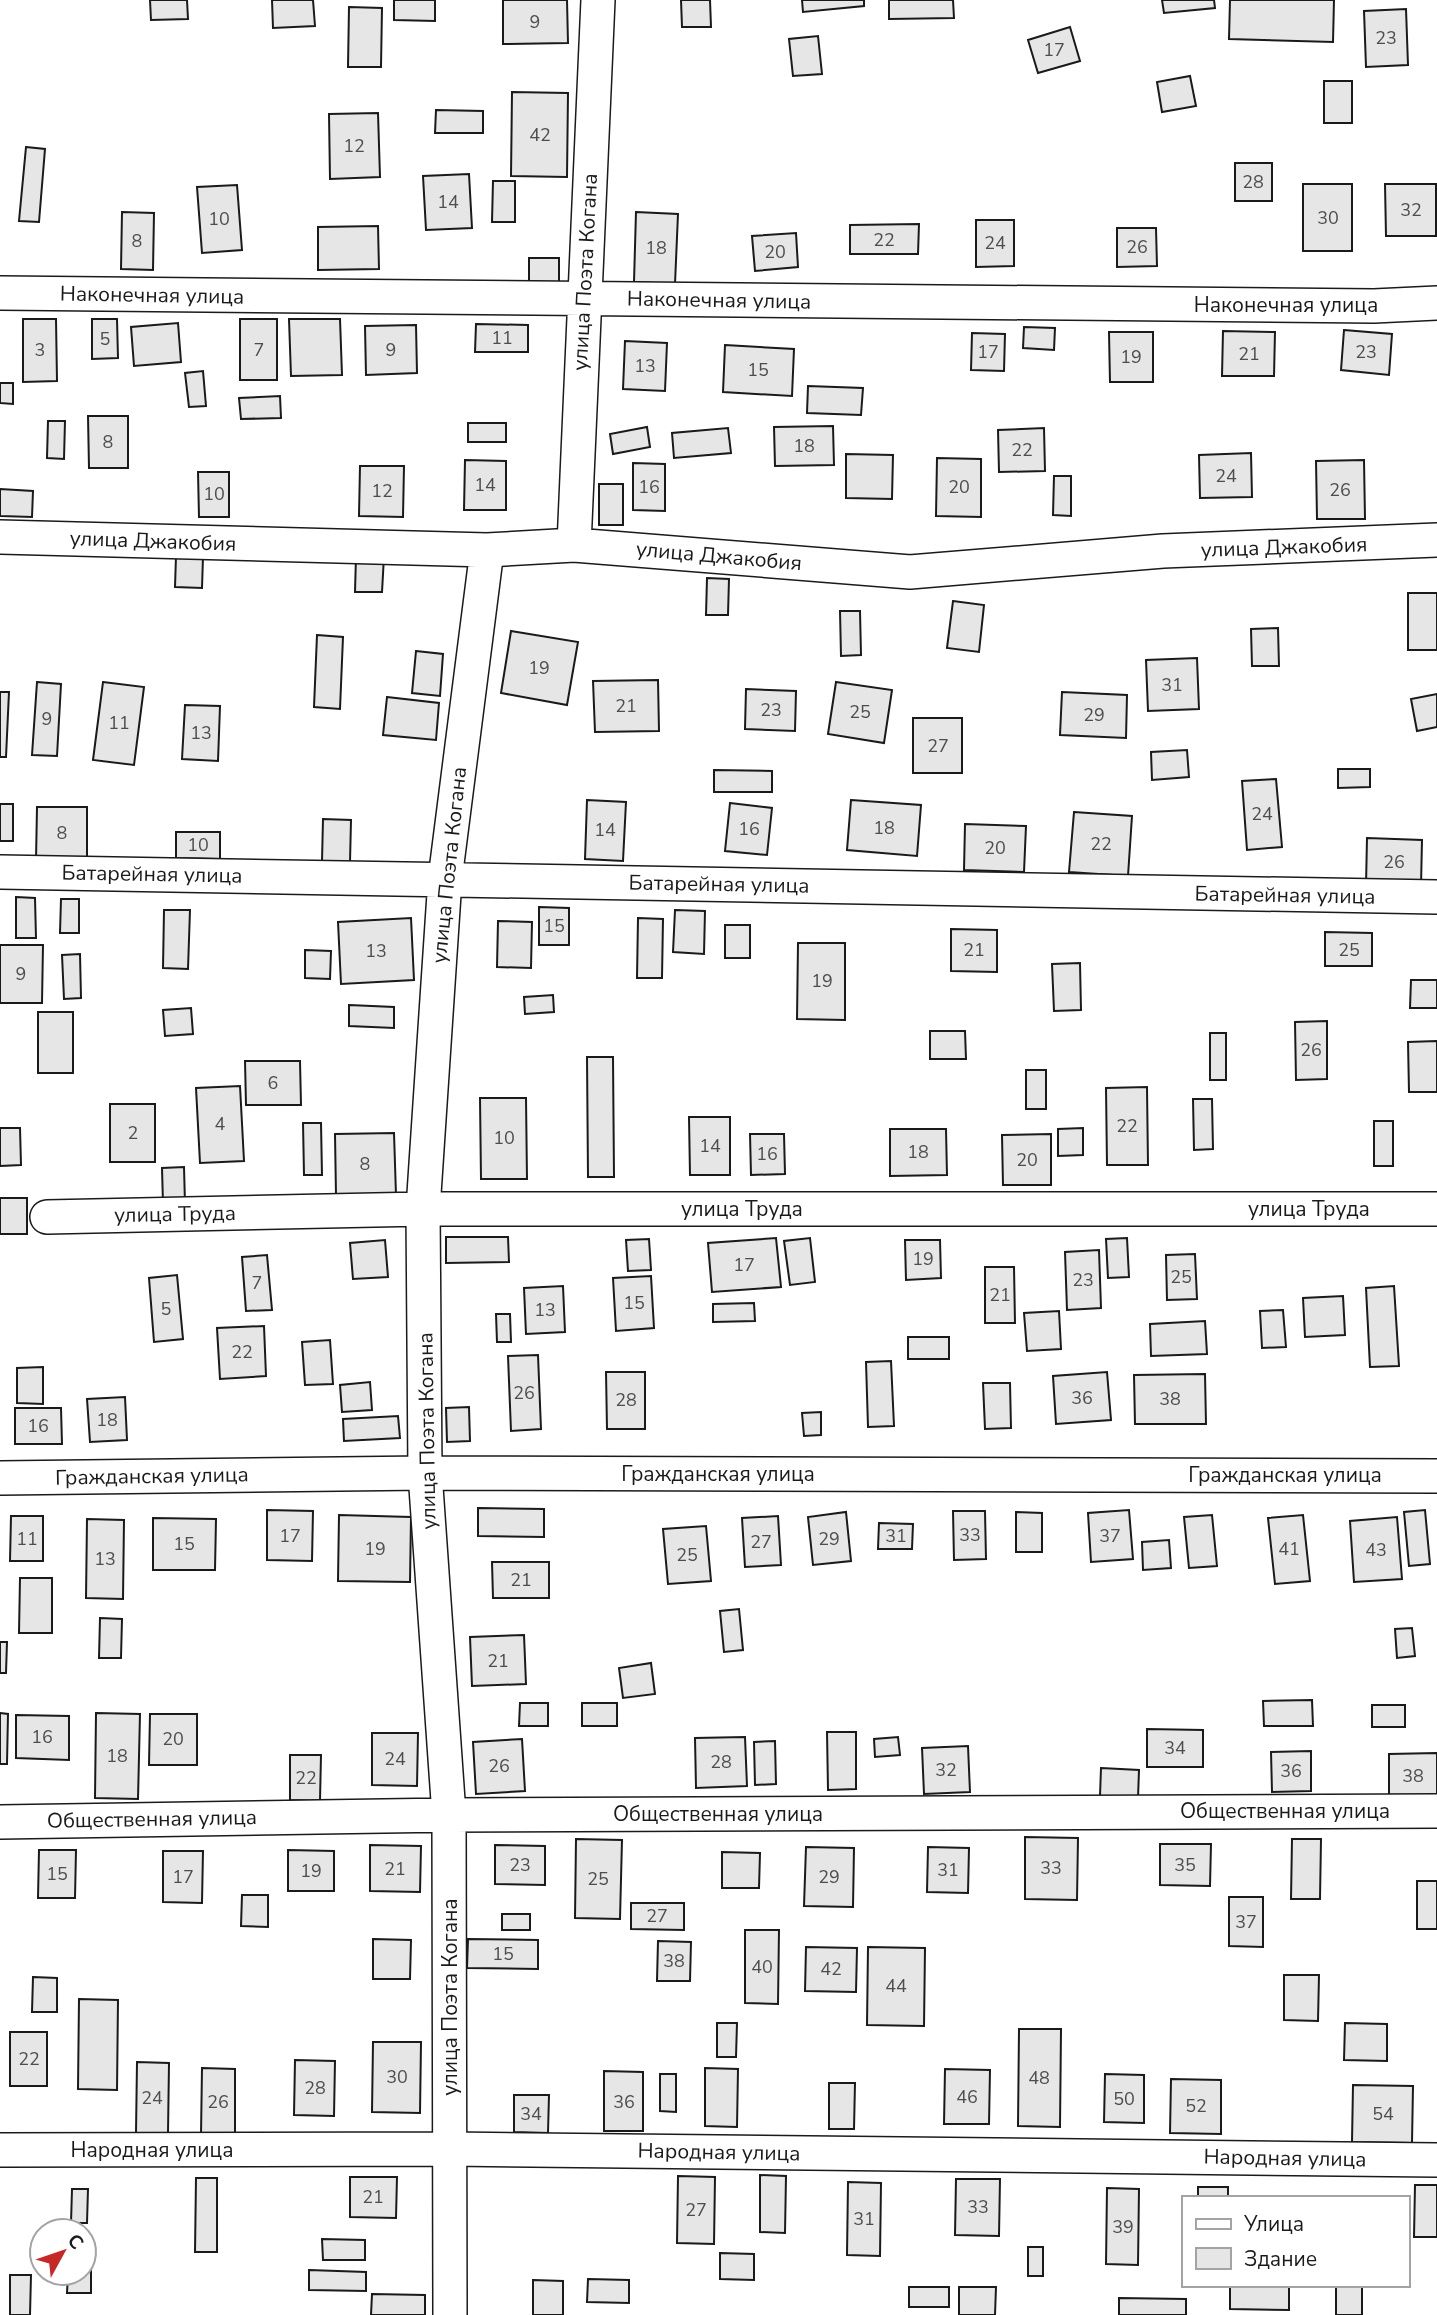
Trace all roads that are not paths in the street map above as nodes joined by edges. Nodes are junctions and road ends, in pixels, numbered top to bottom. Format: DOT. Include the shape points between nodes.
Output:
graph roads {
  1 [pos="598,0"];
  2 [pos="0,293"];
  3 [pos="584,299"];
  4 [pos="1437,303"];
  5 [pos="0,537"];
  6 [pos="1437,540"];
  7 [pos="574,545"];
  8 [pos="487,550"];
  9 [pos="0,872"];
  10 [pos="445,879"];
  11 [pos="1437,897"];
  12 [pos="423,1209"];
  13 [pos="1437,1209"];
  14 [pos="47,1217"];
  15 [pos="425,1473"];
  16 [pos="1437,1476"];
  17 [pos="0,1478"];
  18 [pos="1437,1811"];
  19 [pos="449,1815"];
  20 [pos="0,1822"];
  21 [pos="450,2149"];
  22 [pos="0,2150"];
  23 [pos="1437,2160"];
  24 [pos="450,2315"];
  1 -- 3 [label="street, улица Поэта Когана"];
  2 -- 3 [label="street, Наконечная улица"];
  3 -- 4 [label="street, Наконечная улица"];
  3 -- 7 [label="street, улица Поэта Когана"];
  5 -- 8 [label="street, улица Джакобия"];
  6 -- 7 [label="street, улица Джакобия" via="1163,551 910,572"];
  7 -- 8 [label="street, улица Джакобия"];
  8 -- 10 [label="street, улица Поэта Когана"];
  9 -- 10 [label="street, Батарейная улица"];
  10 -- 11 [label="street, Батарейная улица"];
  10 -- 12 [label="street, улица Поэта Когана"];
  12 -- 13 [label="street, улица Труда"];
  12 -- 14 [label="street, улица Труда"];
  12 -- 15 [label="street, улица Поэта Когана"];
  15 -- 16 [label="street, Гражданская улица"];
  15 -- 17 [label="street, Гражданская улица"];
  15 -- 19 [label="street, улица Поэта Когана"];
  18 -- 19 [label="street, Общественная улица"];
  19 -- 20 [label="street, Общественная улица"];
  19 -- 21 [label="street, улица Поэта Когана"];
  21 -- 22 [label="street, Народная улица"];
  21 -- 23 [label="street, Народная улица"];
  21 -- 24 [label="street, улица Поэта Когана"];
}
